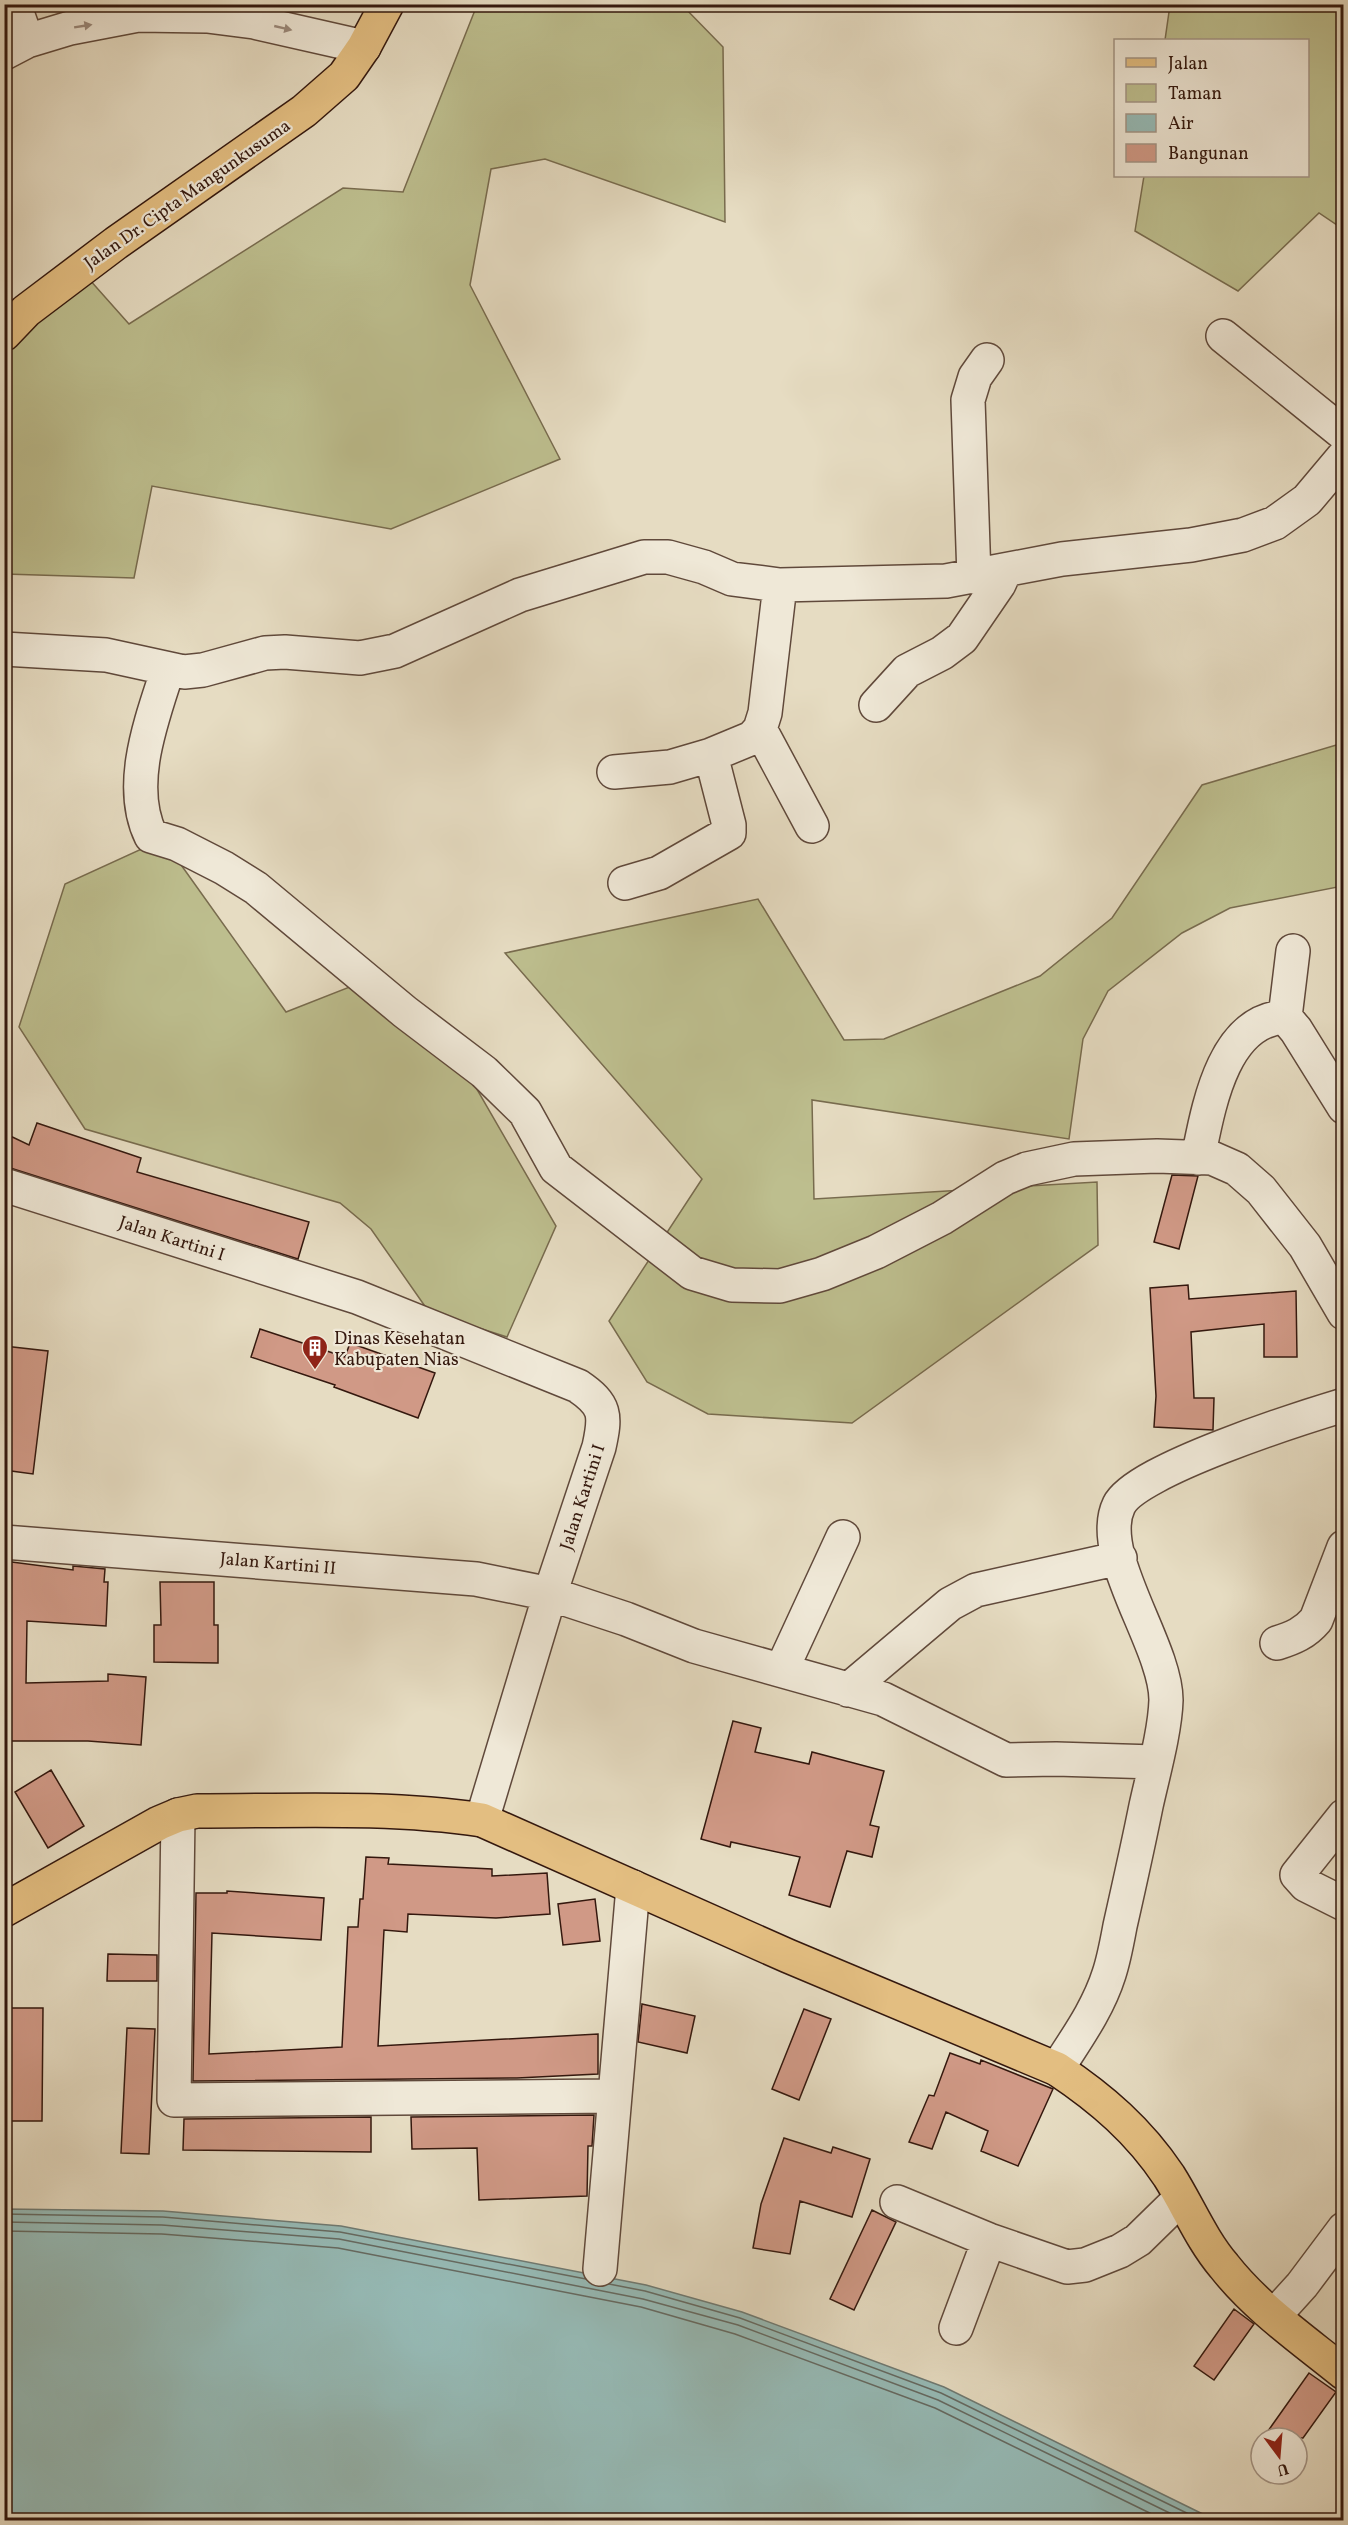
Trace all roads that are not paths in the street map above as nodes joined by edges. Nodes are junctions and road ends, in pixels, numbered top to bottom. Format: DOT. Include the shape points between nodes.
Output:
graph roads {
  1 [pos="14,4"];
  2 [pos="387,4"];
  3 [pos="16,47"];
  4 [pos="364,47"];
  5 [pos="4,334"];
  6 [pos="1223,336"];
  7 [pos="987,360"];
  8 [pos="1344,434"];
  9 [pos="1344,456"];
  10 [pos="989,574"];
  11 [pos="780,585"];
  12 [pos="4,649"];
  13 [pos="168,669"];
  14 [pos="876,705"];
  15 [pos="760,729"];
  16 [pos="711,755"];
  17 [pos="614,772"];
  18 [pos="812,826"];
  19 [pos="625,883"];
  20 [pos="1293,951"];
  21 [pos="1285,1017"];
  22 [pos="1344,1107"];
  23 [pos="1197,1158"];
  24 [pos="4,1185"];
  25 [pos="1344,1313"];
  26 [pos="1344,1405"];
  27 [pos="843,1538"];
  28 [pos="4,1542"];
  29 [pos="1344,1547"];
  30 [pos="1120,1558"];
  31 [pos="550,1594"];
  32 [pos="1277,1643"];
  33 [pos="782,1669"];
  34 [pos="848,1690"];
  35 [pos="1155,1762"];
  36 [pos="178,1815"];
  37 [pos="1344,1816"];
  38 [pos="482,1820"];
  39 [pos="633,1887"];
  40 [pos="1344,1904"];
  41 [pos="4,1910"];
  42 [pos="1057,2069"];
  43 [pos="615,2096"];
  44 [pos="1181,2198"];
  45 [pos="897,2202"];
  46 [pos="1344,2229"];
  47 [pos="989,2240"];
  48 [pos="600,2269"];
  49 [pos="1274,2316"];
  50 [pos="956,2328"];
  51 [pos="1344,2373"];
  1 -- 3 [label="street"];
  2 -- 4 [label="main road, Jalan Dr. Cipta Mangunkusuma"];
  3 -- 4 [label="street, one-way" via="70,28 138,15 254,22"];
  4 -- 5 [label="main road, Jalan Dr. Cipta Mangunkusuma" via="344,76 304,111 116,243 26,311"];
  6 -- 8 [label="street"];
  7 -- 10 [label="street" via="975,377 968,400"];
  9 -- 10 [label="street" via="1307,500 1275,523 1243,535"];
  10 -- 11 [label="street" via="907,583"];
  10 -- 14 [label="street" via="999,584 962,638 907,671"];
  11 -- 13 [label="street" via="732,579 668,557 644,557 520,595 395,651 360,658 265,653 203,670"];
  11 -- 15 [label="street"];
  12 -- 13 [label="street" via="106,655"];
  13 -- 23 [label="street" via="146,738 141,775 144,821 151,836 177,844 256,888 484,1072 525,1112 556,1168 692,1273 732,1285 780,1286 876,1252 1027,1169 1074,1159"];
  15 -- 16 [label="street" via="752,738"];
  15 -- 18 [label="street"];
  16 -- 17 [label="street" via="670,767"];
  16 -- 19 [label="street" via="729,833 659,873"];
  20 -- 21 [label="street"];
  21 -- 22 [label="street"];
  21 -- 23 [label="street" via="1258,1025 1243,1036 1226,1059 1208,1109"];
  23 -- 25 [label="street" via="1212,1158 1237,1169 1261,1190 1305,1246"];
  24 -- 31 [label="street, Jalan Kartini I" via="357,1297 578,1386 595,1397 603,1410 599,1447"];
  26 -- 30 [label="street" via="1240,1440 1126,1494 1115,1520"];
  27 -- 33 [label="street"];
  28 -- 31 [label="street, Jalan Kartini II" via="476,1579"];
  29 -- 32 [label="street" via="1316,1620 1297,1636"];
  30 -- 34 [label="street" via="962,1596"];
  30 -- 35 [label="street" via="1163,1675 1166,1700"];
  31 -- 33 [label="street, Jalan Kartini II" via="694,1646"];
  31 -- 38 [label="street, Jalan Kartini I"];
  33 -- 34 [label="street, Jalan Kartini II"];
  34 -- 35 [label="street, Jalan Kartini II" via="883,1699 1006,1760"];
  35 -- 42 [label="street" via="1109,1975 1087,2023"];
  36 -- 38 [label="main road" via="197,1811 380,1812"];
  36 -- 41 [label="main road"];
  36 -- 43 [label="street" via="174,2100"];
  37 -- 40 [label="street" via="1297,1875 1306,1885"];
  38 -- 39 [label="main road"];
  39 -- 42 [label="main road"];
  39 -- 43 [label="street"];
  42 -- 44 [label="main road" via="1116,2112 1143,2141"];
  43 -- 48 [label="street"];
  44 -- 47 [label="street" via="1138,2240 1085,2265 1067,2267"];
  44 -- 49 [label="main road" via="1222,2265"];
  45 -- 47 [label="street"];
  46 -- 49 [label="street"];
  47 -- 50 [label="street"];
  49 -- 51 [label="main road"];
}
